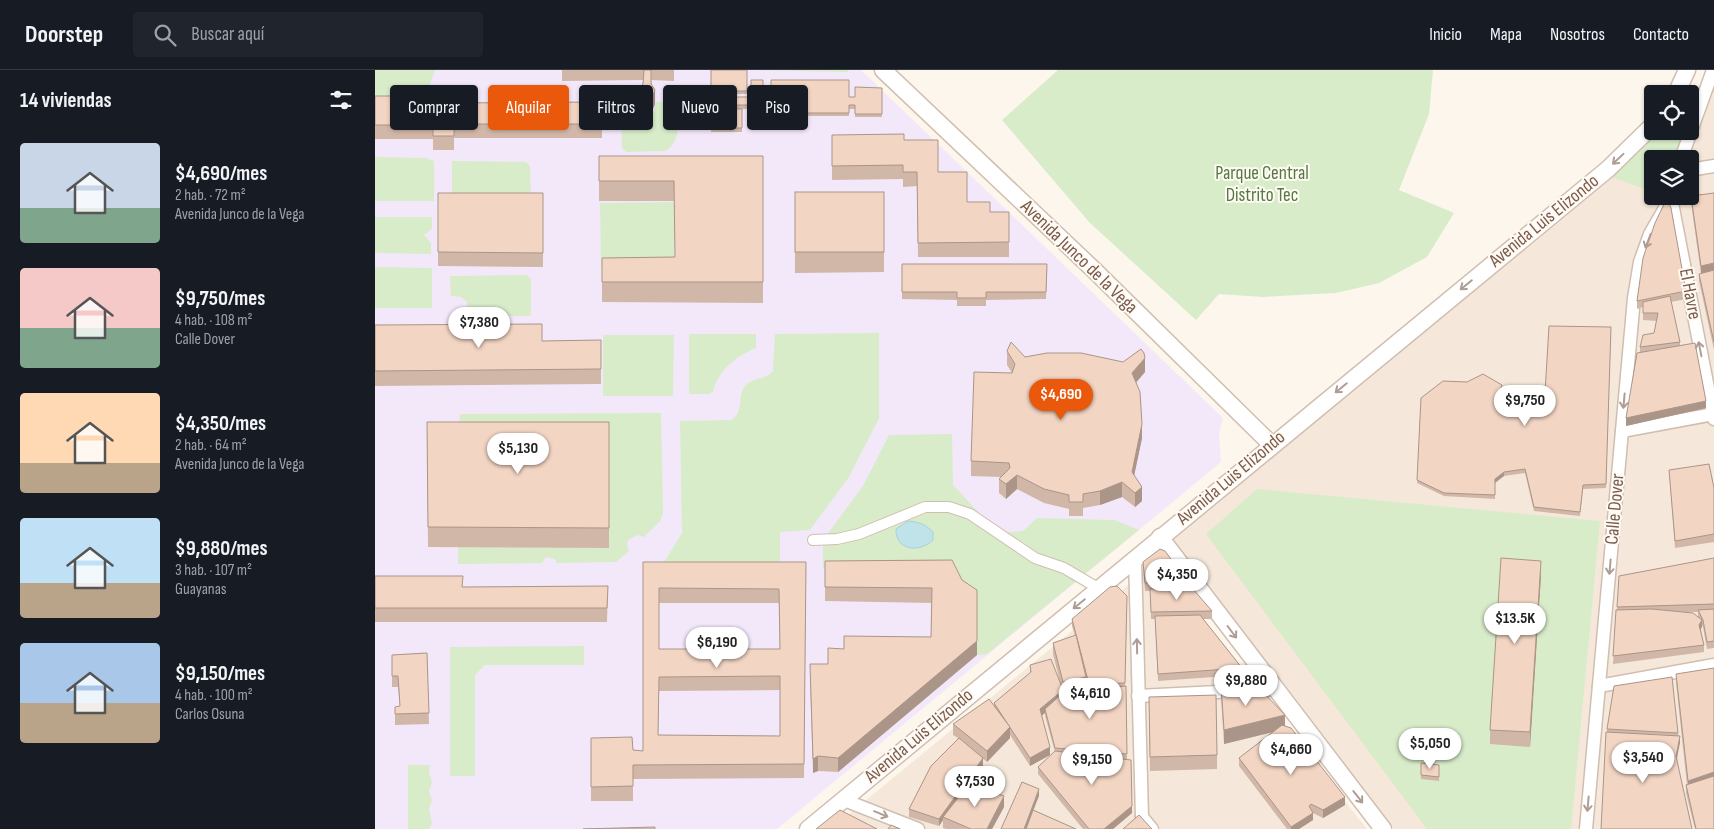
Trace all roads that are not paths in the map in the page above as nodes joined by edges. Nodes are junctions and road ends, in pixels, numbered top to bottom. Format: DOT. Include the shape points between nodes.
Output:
graph roads {
  1 [pos="883,70"];
  2 [pos="898,70"];
  3 [pos="1687,70"];
  4 [pos="1713,70"];
  5 [pos="1680,85"];
  6 [pos="1699,101"];
  7 [pos="1644,134"];
  8 [pos="1714,166"];
  9 [pos="1699,168"];
  10 [pos="1666,205"];
  11 [pos="1673,205"];
  12 [pos="1714,416"];
  13 [pos="1622,432"];
  14 [pos="1276,442"];
  15 [pos="1160,537"];
  16 [pos="813,540"];
  17 [pos="1135,558"];
  18 [pos="1098,588"];
  19 [pos="1714,665"];
  20 [pos="1599,686"];
  21 [pos="1275,689"];
  22 [pos="1138,696"];
  23 [pos="844,800"];
  24 [pos="808,829"];
  25 [pos="918,829"];
  26 [pos="1152,829"];
  27 [pos="1383,829"];
  28 [pos="1586,829"];
  1 -- 14 [label="street, Avenida Junco de la Vega"];
  2 -- 14 [label="street, Avenida Junco de la Vega" via="1144,306"];
  3 -- 5 [label="street"];
  4 -- 6 [label="street"];
  7 -- 14 [label="street, Avenida Luis Elizondo, one-way" via="1608,168"];
  8 -- 9 [label="street"];
  10 -- 13 [label="street, Calle Dover, one-way" via="1650,234 1640,262 1633,298"];
  12 -- 11 [label="street, El Havre, one-way"];
  12 -- 13 [label="street"];
  13 -- 20 [label="street, Calle Dover, one-way"];
  14 -- 15 [label="street, Avenida Luis Elizondo"];
  15 -- 17 [label="street, Avenida Luis Elizondo"];
  15 -- 21 [label="street, one-way"];
  16 -- 18 [label="street" via="859,534 925,507 949,507 971,514 1035,558 1064,568"];
  17 -- 18 [label="street, Avenida Luis Elizondo"];
  22 -- 17 [label="street, one-way"];
  18 -- 23 [label="street, Avenida Luis Elizondo, one-way"];
  19 -- 20 [label="street"];
  20 -- 28 [label="street, Calle Dover, one-way"];
  21 -- 22 [label="street"];
  21 -- 27 [label="street, one-way"];
  22 -- 26 [label="street" via="1139,820"];
  23 -- 24 [label="street, Avenida Luis Elizondo"];
  23 -- 25 [label="street, one-way"];
}
